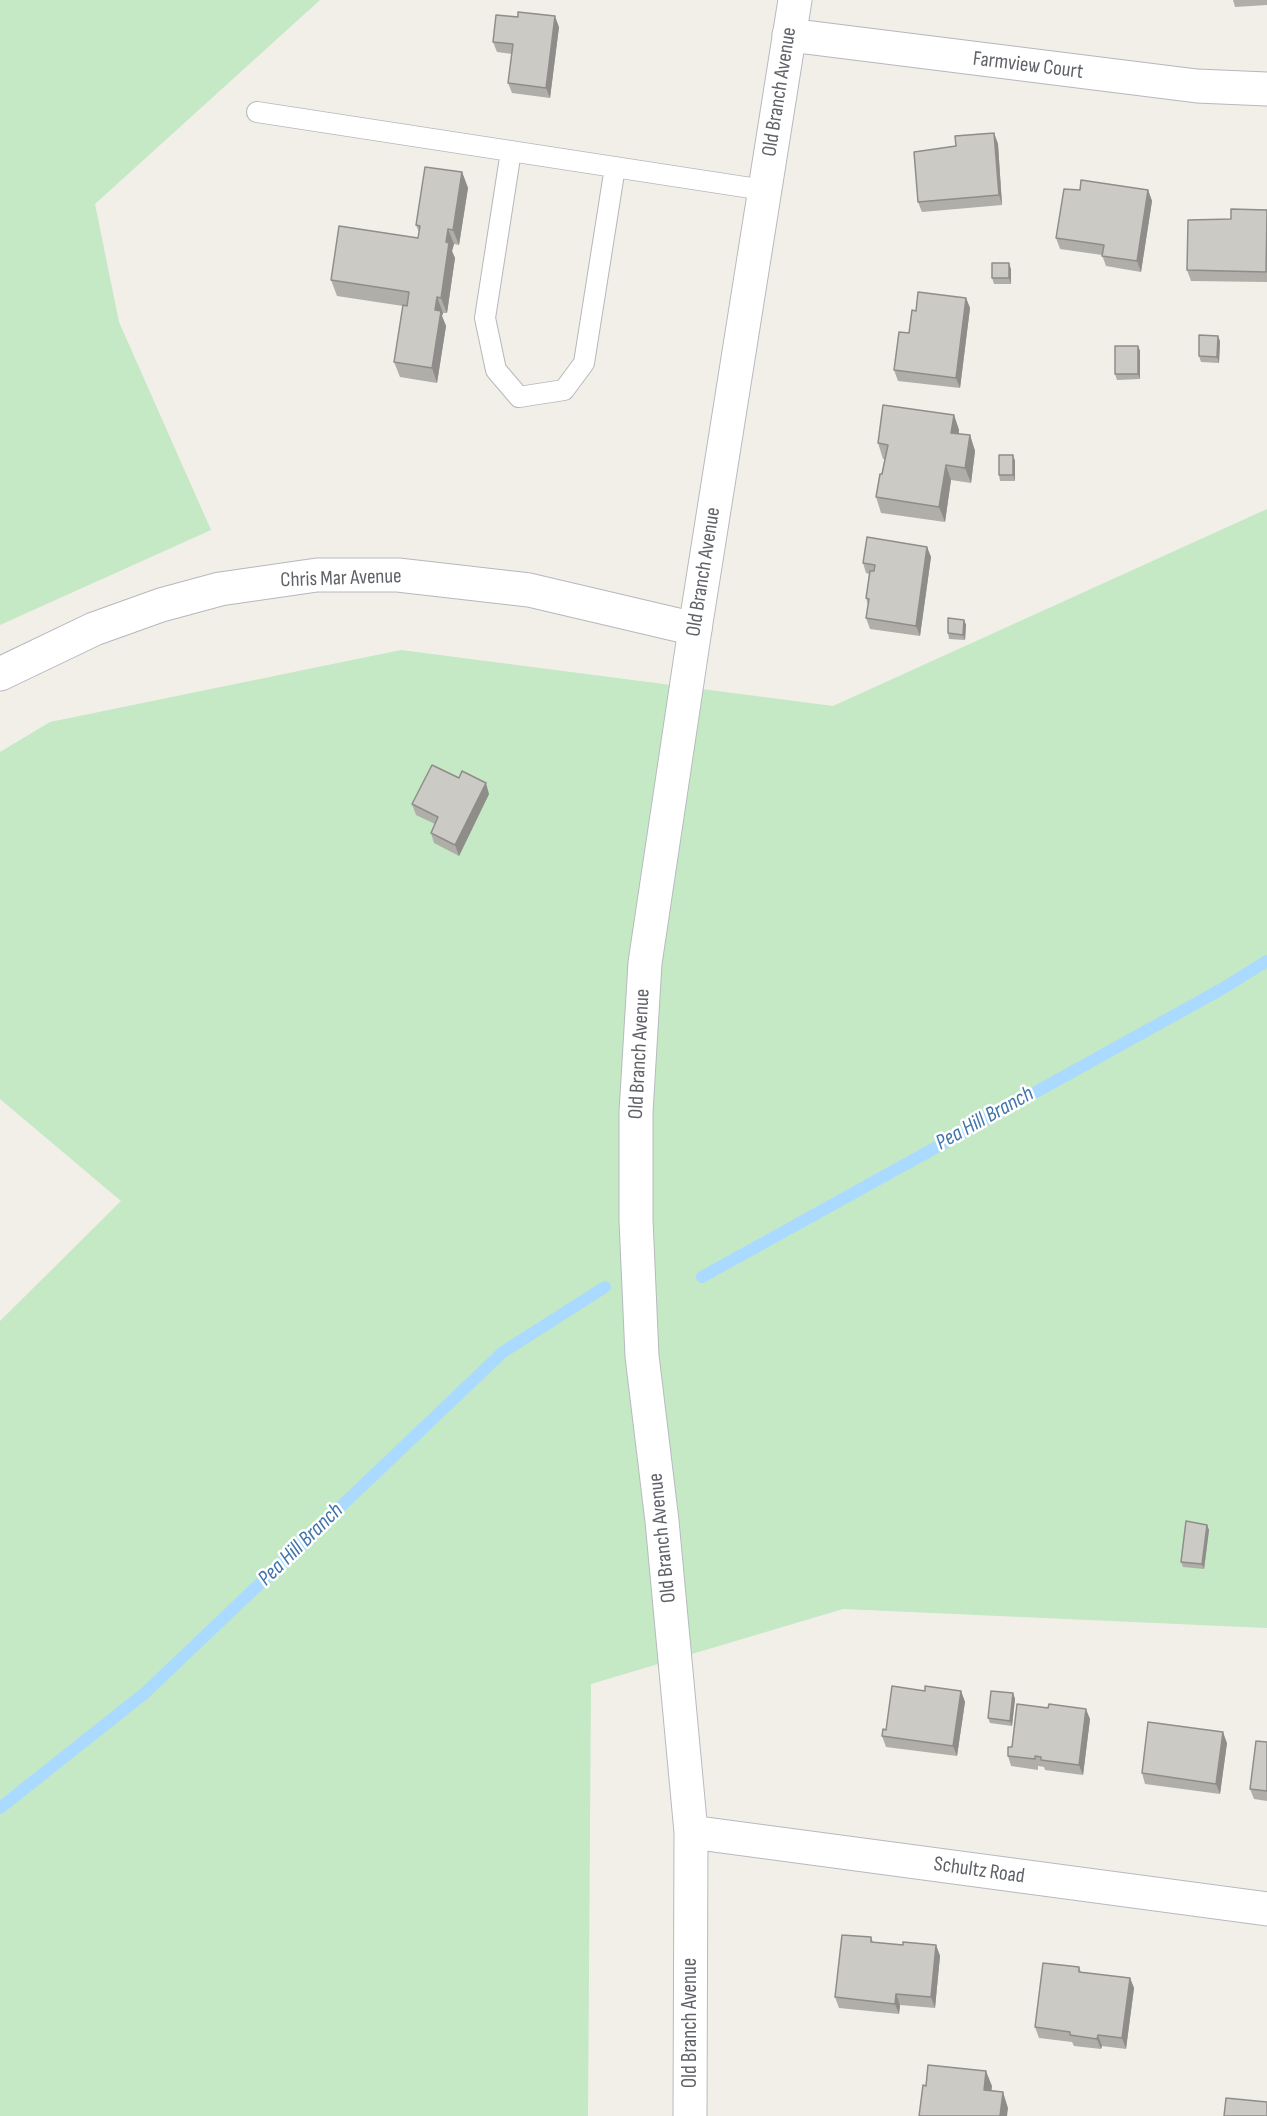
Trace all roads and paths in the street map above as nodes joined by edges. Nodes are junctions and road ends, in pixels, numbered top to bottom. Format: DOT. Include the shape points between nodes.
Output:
graph roads {
  1 [pos="795,0"];
  2 [pos="789,35"];
  3 [pos="1267,89"];
  4 [pos="257,112"];
  5 [pos="510,151"];
  6 [pos="615,167"];
  7 [pos="764,190"];
  8 [pos="695,629"];
  9 [pos="0,674"];
  10 [pos="691,1832"];
  11 [pos="1267,1909"];
  12 [pos="690,2116"];
  1 -- 2 [label="main road, Old Branch Avenue"];
  2 -- 3 [label="main road, Farmview Court" via="1197,86"];
  2 -- 7 [label="main road, Old Branch Avenue"];
  4 -- 5 [label="lane"];
  5 -- 6 [label="lane"];
  5 -- 6 [label="lane" via="485,318 496,370 519,397 564,390 584,363"];
  6 -- 7 [label="lane"];
  7 -- 8 [label="main road, Old Branch Avenue"];
  8 -- 9 [label="main road, Chris Mar Avenue" via="529,590 398,575 317,575 220,589 161,606 94,629"];
  8 -- 10 [label="main road, Old Branch Avenue" via="645,963 636,1112 642,1356"];
  10 -- 11 [label="main road, Schultz Road"];
  10 -- 12 [label="main road, Old Branch Avenue"];
}
